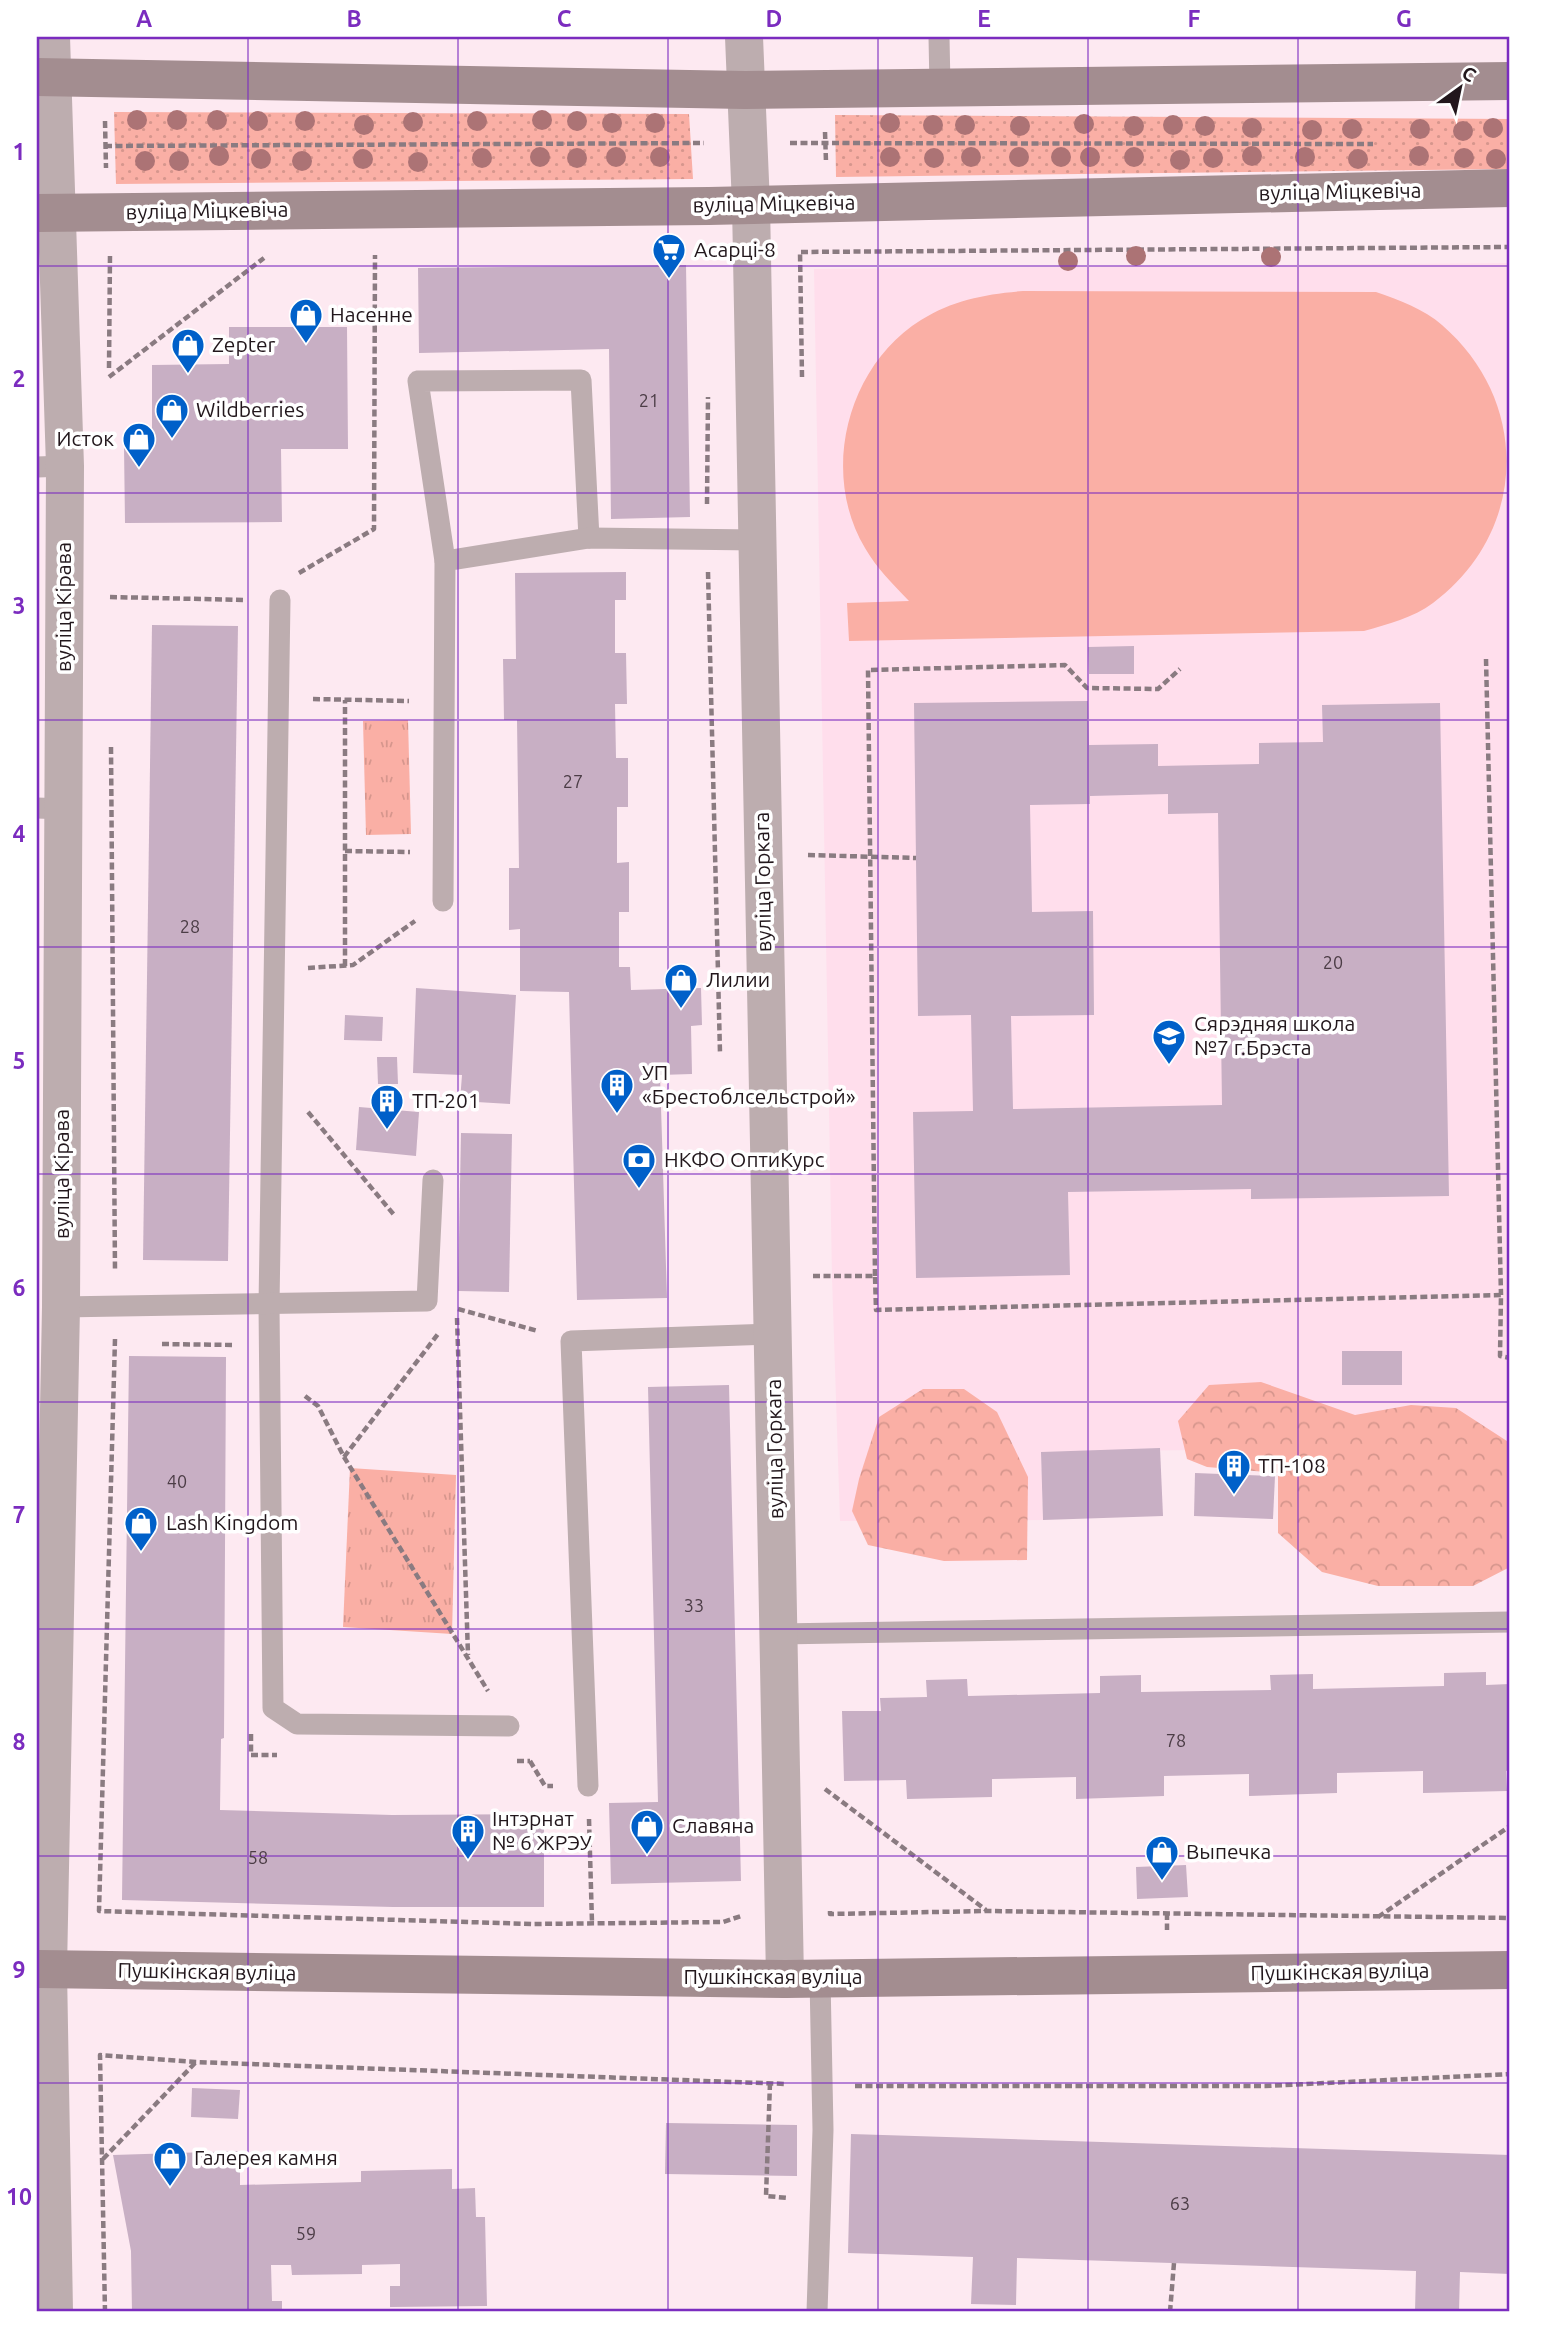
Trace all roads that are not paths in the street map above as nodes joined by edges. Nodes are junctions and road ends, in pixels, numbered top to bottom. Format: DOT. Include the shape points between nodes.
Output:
graph roads {
  1 [pos="51,37"];
  2 [pos="744,37"];
  3 [pos="939,37"];
  4 [pos="44,77"];
  5 [pos="1510,81"];
  6 [pos="940,87"];
  7 [pos="745,90"];
  8 [pos="1510,188"];
  9 [pos="751,205"];
  10 [pos="48,213"];
  11 [pos="51,467"];
  12 [pos="589,538"];
  13 [pos="757,540"];
  14 [pos="445,561"];
  15 [pos="280,600"];
  16 [pos="50,809"];
  17 [pos="443,901"];
  18 [pos="433,1180"];
  19 [pos="270,1305"];
  20 [pos="61,1307"];
  21 [pos="772,1334"];
  22 [pos="46,1620"];
  23 [pos="1510,1622"];
  24 [pos="779,1634"];
  25 [pos="509,1726"];
  26 [pos="588,1786"];
  27 [pos="42,1970"];
  28 [pos="1510,1970"];
  29 [pos="802,1978"];
  30 [pos="54,2312"];
  31 [pos="817,2312"];
  1 -- 4 [label="street, вуліца Кірава"];
  2 -- 7 [label="street, вуліца Горкага"];
  3 -- 6 [label="lane"];
  4 -- 7 [label="street"];
  4 -- 10 [label="street, вуліца Кірава"];
  5 -- 6 [label="street"];
  6 -- 7 [label="street"];
  7 -- 9 [label="street, вуліца Горкага"];
  8 -- 9 [label="street, вуліца Міцкевіча"];
  9 -- 10 [label="street, вуліца Міцкевіча"];
  9 -- 13 [label="street, вуліца Горкага"];
  10 -- 11 [label="street, вуліца Кірава"];
  11 -- 16 [label="street, вуліца Кірава"];
  12 -- 13 [label="lane"];
  12 -- 14 [label="lane"];
  12 -- 14 [label="lane" via="581,380 418,381"];
  13 -- 21 [label="street, вуліца Горкага"];
  14 -- 17 [label="lane"];
  15 -- 19 [label="lane"];
  16 -- 20 [label="street, вуліца Кірава"];
  18 -- 19 [label="lane" via="427,1301"];
  19 -- 20 [label="lane"];
  19 -- 25 [label="lane" via="273,1708 297,1724"];
  20 -- 22 [label="street, вуліца Кірава"];
  21 -- 24 [label="street, вуліца Горкага"];
  21 -- 26 [label="lane" via="571,1341"];
  22 -- 27 [label="street, вуліца Кірава"];
  23 -- 24 [label="lane"];
  24 -- 29 [label="street, вуліца Горкага"];
  27 -- 29 [label="street, Пушкінская вуліца"];
  27 -- 30 [label="street, вуліца Кірава"];
  28 -- 29 [label="street, Пушкінская вуліца"];
  29 -- 31 [label="lane" via="823,2130"];
}
